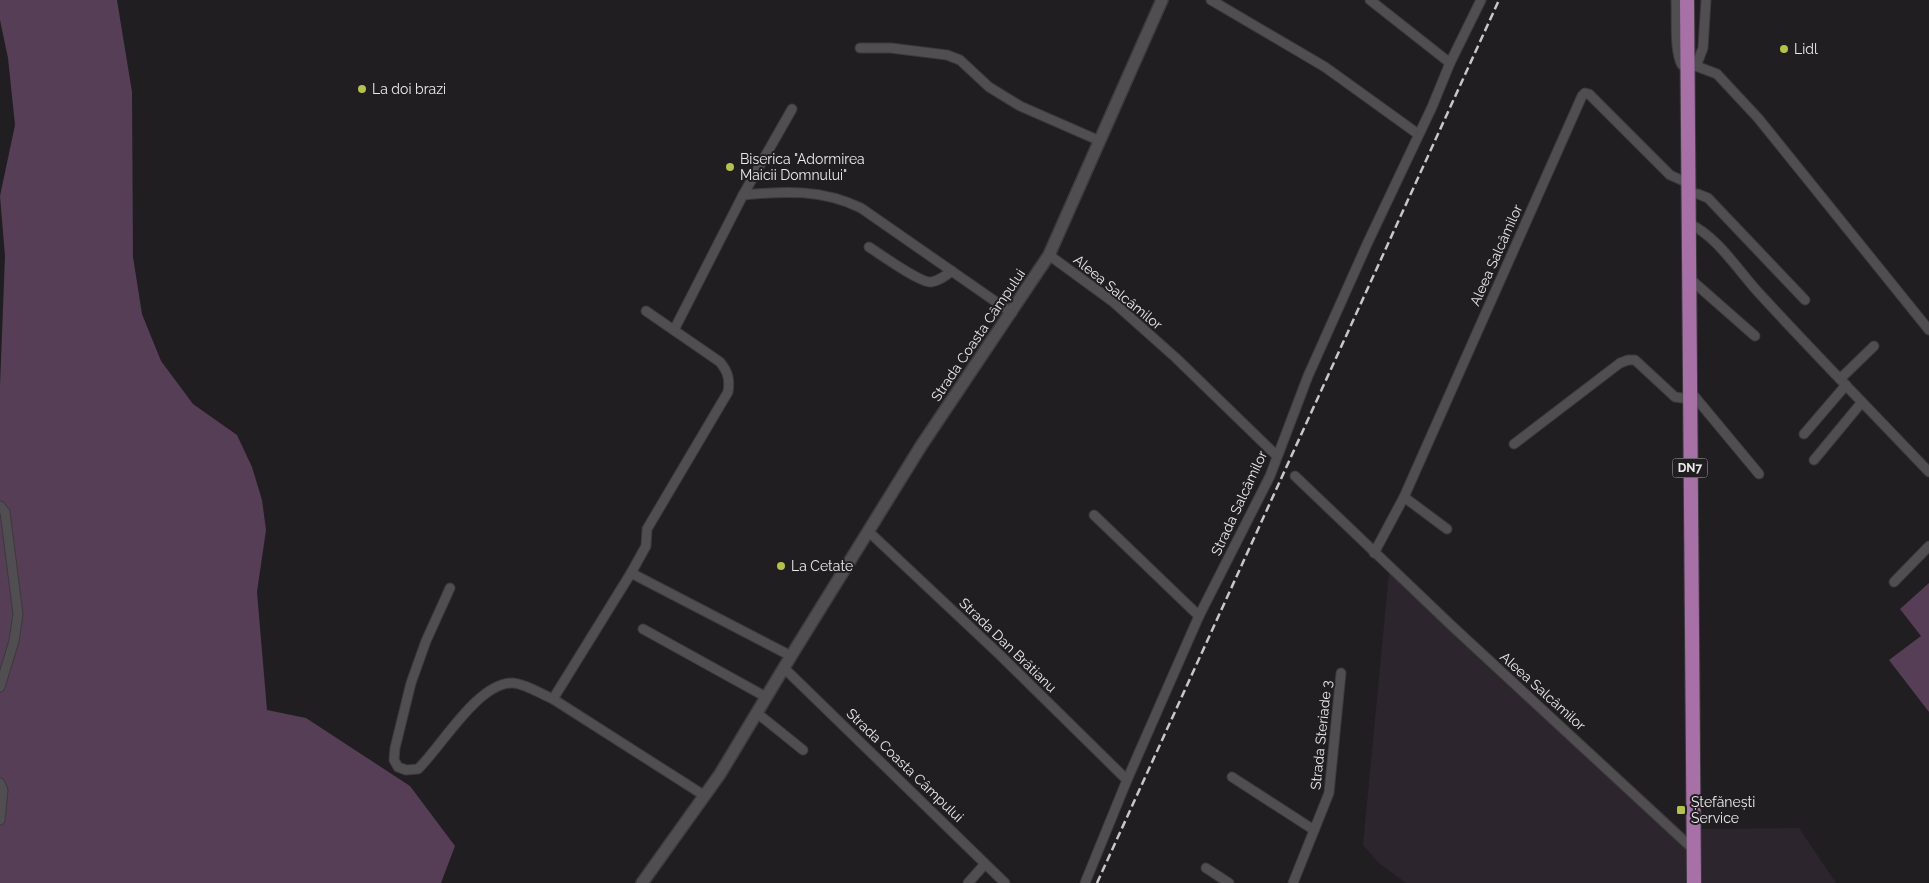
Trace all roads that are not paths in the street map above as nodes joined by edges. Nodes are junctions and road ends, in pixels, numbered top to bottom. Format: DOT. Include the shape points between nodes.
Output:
graph roads {
  1 [pos="1162,0"];
  2 [pos="1211,0"];
  3 [pos="1370,0"];
  4 [pos="1481,0"];
  5 [pos="1676,0"];
  6 [pos="1687,0"];
  7 [pos="1706,0"];
  8 [pos="860,48"];
  9 [pos="1450,63"];
  10 [pos="1692,66"];
  11 [pos="792,110"];
  12 [pos="1418,134"];
  13 [pos="1100,140"];
  14 [pos="1688,188"];
  15 [pos="743,195"];
  16 [pos="1688,223"];
  17 [pos="869,247"];
  18 [pos="1049,255"];
  19 [pos="952,271"];
  20 [pos="1689,278"];
  21 [pos="1805,300"];
  22 [pos="646,311"];
  23 [pos="1012,313"];
  24 [pos="674,330"];
  25 [pos="1929,330"];
  26 [pos="1755,336"];
  27 [pos="1874,346"];
  28 [pos="1843,382"];
  29 [pos="1690,395"];
  30 [pos="1862,402"];
  31 [pos="1804,434"];
  32 [pos="1514,444"];
  33 [pos="1277,456"];
  34 [pos="1814,460"];
  35 [pos="1929,472"];
  36 [pos="1759,474"];
  37 [pos="1294,476"];
  38 [pos="1404,497"];
  39 [pos="0,506"];
  40 [pos="1094,515"];
  41 [pos="1446,529"];
  42 [pos="868,531"];
  43 [pos="1929,546"];
  44 [pos="1374,553"];
  45 [pos="632,573"];
  46 [pos="1894,582"];
  47 [pos="450,588"];
  48 [pos="1199,616"];
  49 [pos="643,629"];
  50 [pos="791,656"];
  51 [pos="784,668"];
  52 [pos="1341,673"];
  53 [pos="0,687"];
  54 [pos="766,697"];
  55 [pos="553,699"];
  56 [pos="757,713"];
  57 [pos="803,750"];
  58 [pos="1232,778"];
  59 [pos="1127,780"];
  60 [pos="0,783"];
  61 [pos="705,796"];
  62 [pos="0,820"];
  63 [pos="1314,830"];
  64 [pos="1694,850"];
  65 [pos="985,864"];
  66 [pos="1206,868"];
  67 [pos="642,883"];
  68 [pos="968,883"];
  69 [pos="1005,883"];
  70 [pos="1085,883"];
  71 [pos="1229,883"];
  72 [pos="1292,883"];
  73 [pos="1694,883"];
  1 -- 13 [label="street, Strada Coasta Câmpului"];
  2 -- 12 [label="street" via="1325,67"];
  3 -- 9 [label="street"];
  4 -- 9 [label="street, Strada Salcâmilor"];
  5 -- 10 [label="street" via="1680,63"];
  6 -- 10 [label="main road, DN7"];
  7 -- 10 [label="street" via="1703,48"];
  8 -- 13 [label="street" via="947,55 960,60 989,87 1020,106"];
  9 -- 12 [label="street, Strada Salcâmilor"];
  10 -- 14 [label="main road, DN7"];
  10 -- 25 [label="street" via="1717,74 1758,118"];
  11 -- 15 [label="street"];
  12 -- 33 [label="street, Strada Salcâmilor" via="1308,376"];
  13 -- 18 [label="street, Strada Coasta Câmpului"];
  14 -- 16 [label="main road, DN7"];
  14 -- 21 [label="street" via="1708,198"];
  14 -- 38 [label="street, Aleea Salcâmilor" via="1670,175 1589,94 1582,96"];
  15 -- 19 [label="street" via="787,191 844,199"];
  15 -- 24 [label="street"];
  16 -- 20 [label="main road, DN7"];
  16 -- 28 [label="street" via="1711,238"];
  17 -- 19 [label="street" via="929,282 940,280"];
  18 -- 23 [label="street, Strada Coasta Câmpului"];
  18 -- 33 [label="street, Aleea Salcâmilor" via="1119,307"];
  19 -- 23 [label="street"];
  20 -- 26 [label="street"];
  20 -- 29 [label="main road, DN7"];
  22 -- 24 [label="street"];
  23 -- 42 [label="street, Strada Coasta Câmpului" via="932,429"];
  24 -- 45 [label="street" via="727,370 728,392 647,529 646,546"];
  27 -- 28 [label="street"];
  28 -- 30 [label="street"];
  28 -- 31 [label="street"];
  29 -- 32 [label="street" via="1675,397 1635,360 1628,360 1610,370"];
  29 -- 36 [label="street"];
  29 -- 64 [label="main road, DN7"];
  30 -- 34 [label="street"];
  30 -- 35 [label="street"];
  33 -- 48 [label="street, Strada Salcâmilor"];
  37 -- 44 [label="street, Aleea Salcâmilor"];
  38 -- 41 [label="street"];
  38 -- 44 [label="street, Aleea Salcâmilor"];
  39 -- 53 [label="street" via="5,512 18,614 14,641"];
  40 -- 48 [label="street"];
  42 -- 50 [label="street, Strada Coasta Câmpului"];
  42 -- 59 [label="street, Strada Dan Brătianu"];
  43 -- 46 [label="street"];
  44 -- 64 [label="street, Aleea Salcâmilor"];
  45 -- 50 [label="street"];
  45 -- 55 [label="street"];
  47 -- 55 [label="street" via="411,683 395,748 394,760 398,767 418,769 464,714 484,695 501,685 515,683"];
  48 -- 59 [label="street, Strada Salcâmilor"];
  49 -- 54 [label="street"];
  50 -- 51 [label="street, Strada Coasta Câmpului"];
  51 -- 54 [label="street, Strada Coasta Câmpului"];
  51 -- 65 [label="street, Strada Coasta Câmpului"];
  52 -- 63 [label="street, Strada Steriade 3" via="1329,793"];
  54 -- 56 [label="street, Strada Coasta Câmpului"];
  55 -- 61 [label="street"];
  56 -- 57 [label="street"];
  56 -- 61 [label="street, Strada Coasta Câmpului"];
  58 -- 63 [label="street"];
  59 -- 70 [label="street, Strada Salcâmilor"];
  60 -- 62 [label="street" via="3,790"];
  61 -- 67 [label="street, Strada Coasta Câmpului"];
  63 -- 72 [label="street, Strada Steriade 3"];
  64 -- 73 [label="main road, DN7"];
  65 -- 68 [label="street"];
  65 -- 69 [label="street, Strada Coasta Câmpului"];
  66 -- 71 [label="street"];
}
